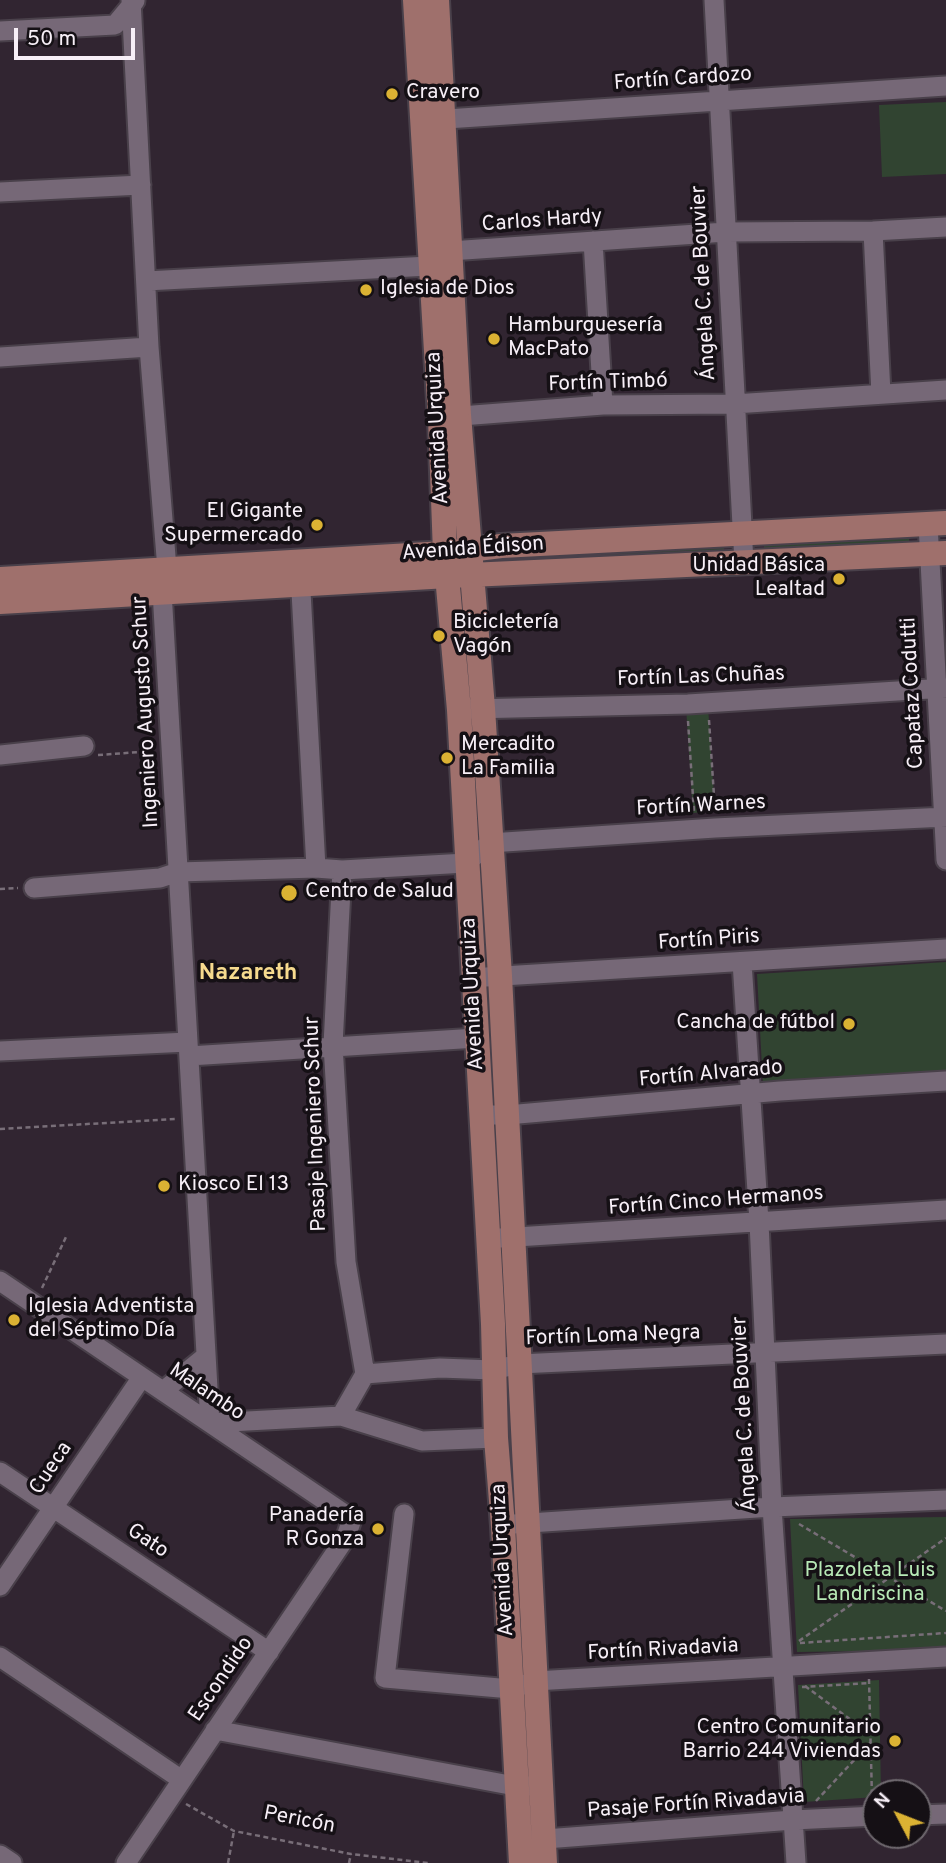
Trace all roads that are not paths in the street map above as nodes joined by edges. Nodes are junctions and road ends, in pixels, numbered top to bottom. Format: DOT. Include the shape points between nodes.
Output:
graph roads {
  1 [pos="415,0"];
  2 [pos="437,0"];
  3 [pos="714,0"];
  4 [pos="133,2"];
  5 [pos="0,32"];
  6 [pos="946,86"];
  7 [pos="718,101"];
  8 [pos="433,119"];
  9 [pos="141,185"];
  10 [pos="0,192"];
  11 [pos="946,227"];
  12 [pos="726,232"];
  13 [pos="873,232"];
  14 [pos="593,241"];
  15 [pos="450,251"];
  16 [pos="429,266"];
  17 [pos="146,281"];
  18 [pos="149,347"];
  19 [pos="0,357"];
  20 [pos="946,390"];
  21 [pos="881,394"];
  22 [pos="734,404"];
  23 [pos="603,405"];
  24 [pos="449,416"];
  25 [pos="937,523"];
  26 [pos="742,534"];
  27 [pos="471,548"];
  28 [pos="938,554"];
  29 [pos="744,563"];
  30 [pos="447,564"];
  31 [pos="300,573"];
  32 [pos="473,576"];
  33 [pos="0,579"];
  34 [pos="165,580"];
  35 [pos="0,603"];
  36 [pos="942,688"];
  37 [pos="483,708"];
  38 [pos="459,710"];
  39 [pos="84,746"];
  40 [pos="0,755"];
  41 [pos="945,817"];
  42 [pos="490,843"];
  43 [pos="946,860"];
  44 [pos="466,863"];
  45 [pos="316,868"];
  46 [pos="342,870"];
  47 [pos="178,872"];
  48 [pos="34,888"];
  49 [pos="946,949"];
  50 [pos="742,962"];
  51 [pos="500,976"];
  52 [pos="474,978"];
  53 [pos="477,1038"];
  54 [pos="333,1045"];
  55 [pos="188,1049"];
  56 [pos="0,1051"];
  57 [pos="946,1080"];
  58 [pos="751,1094"];
  59 [pos="480,1115"];
  60 [pos="507,1115"];
  61 [pos="946,1210"];
  62 [pos="759,1222"];
  63 [pos="513,1237"];
  64 [pos="488,1238"];
  65 [pos="0,1281"];
  66 [pos="946,1344"];
  67 [pos="764,1354"];
  68 [pos="206,1356"];
  69 [pos="519,1364"];
  70 [pos="493,1370"];
  71 [pos="365,1374"];
  72 [pos="142,1377"];
  73 [pos="163,1391"];
  74 [pos="341,1416"];
  75 [pos="209,1423"];
  76 [pos="496,1437"];
  77 [pos="0,1472"];
  78 [pos="946,1500"];
  79 [pos="54,1507"];
  80 [pos="772,1507"];
  81 [pos="404,1514"];
  82 [pos="352,1519"];
  83 [pos="515,1524"];
  84 [pos="0,1586"];
  85 [pos="268,1651"];
  86 [pos="0,1657"];
  87 [pos="946,1657"];
  88 [pos="783,1667"];
  89 [pos="536,1681"];
  90 [pos="510,1689"];
  91 [pos="215,1730"];
  92 [pos="515,1786"];
  93 [pos="541,1786"];
  94 [pos="176,1788"];
  95 [pos="862,1811"];
  96 [pos="793,1819"];
  97 [pos="532,1852"];
  98 [pos="0,1855"];
  99 [pos="12,1863"];
  100 [pos="125,1863"];
  101 [pos="796,1863"];
  1 -- 8 [label="main road, Avenida Urquiza"];
  2 -- 8 [label="main road, Avenida Urquiza"];
  3 -- 7 [label="street, Ángela C. de Bouvier"];
  4 -- 5 [label="street" via="115,24"];
  4 -- 9 [label="street, Ingeniero Augusto Schur"];
  6 -- 7 [label="street, Fortín Cardozo"];
  7 -- 8 [label="street, Fortín Cardozo"];
  7 -- 12 [label="street, Ángela C. de Bouvier"];
  8 -- 15 [label="main road, Avenida Urquiza"];
  8 -- 16 [label="main road, Avenida Urquiza"];
  9 -- 10 [label="street"];
  9 -- 17 [label="street, Ingeniero Augusto Schur"];
  11 -- 13 [label="street, Carlos Hardy"];
  12 -- 13 [label="street, Carlos Hardy"];
  12 -- 14 [label="street, Carlos Hardy"];
  12 -- 22 [label="street, Ángela C. de Bouvier"];
  13 -- 21 [label="street"];
  14 -- 15 [label="street, Carlos Hardy"];
  14 -- 23 [label="street"];
  15 -- 16 [label="street"];
  15 -- 24 [label="main road, Avenida Urquiza"];
  16 -- 17 [label="street"];
  16 -- 24 [label="main road, Avenida Urquiza"];
  17 -- 18 [label="street, Ingeniero Augusto Schur"];
  18 -- 19 [label="street"];
  18 -- 34 [label="street, Ingeniero Augusto Schur"];
  20 -- 21 [label="street, Fortín Timbó"];
  21 -- 22 [label="street, Fortín Timbó"];
  22 -- 23 [label="street, Fortín Timbó"];
  22 -- 26 [label="street, Ángela C. de Bouvier"];
  23 -- 24 [label="street, Fortín Timbó"];
  24 -- 27 [label="main road, Avenida Urquiza"];
  24 -- 30 [label="main road, Avenida Urquiza"];
  25 -- 26 [label="main road, Avenida Édison"];
  25 -- 28 [label="street, Capataz Codutti"];
  26 -- 27 [label="main road, Avenida Édison"];
  26 -- 29 [label="street, Ángela C. de Bouvier"];
  27 -- 30 [label="main road, Avenida Édison"];
  27 -- 32 [label="main road, Avenida Urquiza"];
  28 -- 29 [label="main road, Avenida Édison"];
  28 -- 36 [label="street, Capataz Codutti"];
  29 -- 32 [label="main road, Avenida Édison"];
  30 -- 31 [label="main road, Avenida Édison"];
  30 -- 32 [label="main road, Avenida Édison"];
  30 -- 38 [label="main road, Avenida Urquiza"];
  31 -- 34 [label="main road, Avenida Édison"];
  31 -- 45 [label="street"];
  32 -- 37 [label="main road, Avenida Urquiza"];
  33 -- 34 [label="main road, Avenida Édison"];
  34 -- 35 [label="main road, Avenida Édison"];
  34 -- 47 [label="street, Ingeniero Augusto Schur"];
  36 -- 37 [label="street, Fortín Las Chuñas" via="688,704"];
  36 -- 41 [label="street, Capataz Codutti"];
  37 -- 38 [label="street, Fortín Las Chuñas"];
  37 -- 42 [label="main road, Avenida Urquiza"];
  38 -- 44 [label="main road, Avenida Urquiza"];
  39 -- 40 [label="street"];
  41 -- 42 [label="street, Fortín Warnes"];
  41 -- 43 [label="street, Capataz Codutti"];
  42 -- 44 [label="street"];
  42 -- 51 [label="main road, Avenida Urquiza"];
  44 -- 46 [label="street"];
  44 -- 52 [label="main road, Avenida Urquiza"];
  45 -- 46 [label="street"];
  45 -- 47 [label="street"];
  46 -- 54 [label="street, Pasaje Ingeniero Schur"];
  47 -- 48 [label="street" via="160,878"];
  47 -- 55 [label="street, Ingeniero Augusto Schur"];
  49 -- 50 [label="street, Fortín Piris"];
  50 -- 51 [label="street, Fortín Piris"];
  50 -- 58 [label="street, Ángela C. de Bouvier"];
  51 -- 52 [label="street, Fortín Piris"];
  51 -- 60 [label="main road, Avenida Urquiza"];
  52 -- 53 [label="main road, Avenida Urquiza"];
  53 -- 54 [label="street"];
  53 -- 59 [label="main road, Avenida Urquiza"];
  54 -- 55 [label="street"];
  54 -- 71 [label="street, Pasaje Ingeniero Schur" via="346,1262"];
  55 -- 56 [label="street"];
  55 -- 68 [label="street, Ingeniero Augusto Schur"];
  57 -- 58 [label="street, Fortín Alvarado"];
  58 -- 60 [label="street, Fortín Alvarado"];
  58 -- 62 [label="street, Ángela C. de Bouvier"];
  59 -- 60 [label="street, Fortín Alvarado"];
  59 -- 64 [label="main road, Avenida Urquiza"];
  60 -- 63 [label="main road, Avenida Urquiza"];
  61 -- 62 [label="street, Fortín Cinco Hermanos"];
  62 -- 63 [label="street, Fortín Cinco Hermanos"];
  62 -- 67 [label="street, Ángela C. de Bouvier"];
  63 -- 64 [label="street, Fortín Cinco Hermanos"];
  63 -- 69 [label="main road, Avenida Urquiza"];
  64 -- 70 [label="main road, Avenida Urquiza"];
  65 -- 72 [label="street, Malambo"];
  66 -- 67 [label="street, Fortín Loma Negra"];
  67 -- 69 [label="street, Fortín Loma Negra"];
  67 -- 80 [label="street, Ángela C. de Bouvier"];
  68 -- 73 [label="street"];
  68 -- 75 [label="street, Ingeniero Augusto Schur"];
  69 -- 70 [label="street, Fortín Loma Negra"];
  69 -- 83 [label="main road, Avenida Urquiza"];
  70 -- 71 [label="street, Fortín Loma Negra" via="440,1368"];
  70 -- 76 [label="main road, Avenida Urquiza"];
  71 -- 74 [label="street"];
  72 -- 73 [label="street, Malambo"];
  72 -- 79 [label="street, Cueca"];
  73 -- 75 [label="street, Malambo"];
  74 -- 75 [label="street"];
  74 -- 76 [label="street" via="422,1441"];
  75 -- 82 [label="street, Malambo"];
  76 -- 83 [label="main road, Avenida Urquiza"];
  77 -- 79 [label="street, Gato"];
  78 -- 80 [label="street"];
  79 -- 84 [label="street, Cueca"];
  79 -- 85 [label="street, Gato"];
  80 -- 83 [label="street"];
  80 -- 88 [label="street, Ángela C. de Bouvier"];
  81 -- 90 [label="street, Fortín Rivadavia" via="385,1678"];
  82 -- 85 [label="street, Escondido" via="346,1537"];
  83 -- 89 [label="main road, Avenida Urquiza"];
  83 -- 90 [label="main road, Avenida Urquiza"];
  85 -- 91 [label="street, Escondido"];
  86 -- 94 [label="street"];
  87 -- 88 [label="street, Fortín Rivadavia"];
  88 -- 89 [label="street, Fortín Rivadavia"];
  88 -- 96 [label="street, Ángela C. de Bouvier"];
  89 -- 90 [label="street, Fortín Rivadavia"];
  89 -- 93 [label="main road, Avenida Urquiza"];
  90 -- 92 [label="main road, Avenida Urquiza"];
  91 -- 92 [label="street"];
  91 -- 94 [label="street, Escondido"];
  92 -- 93 [label="street"];
  92 -- 97 [label="main road, Avenida Urquiza"];
  93 -- 97 [label="main road, Avenida Urquiza"];
  94 -- 100 [label="street, Escondido"];
  95 -- 96 [label="street, Pasaje Fortín Rivadavia"];
  96 -- 97 [label="street, Pasaje Fortín Rivadavia"];
  96 -- 101 [label="street, Ángela C. de Bouvier"];
  98 -- 99 [label="street"];
}
